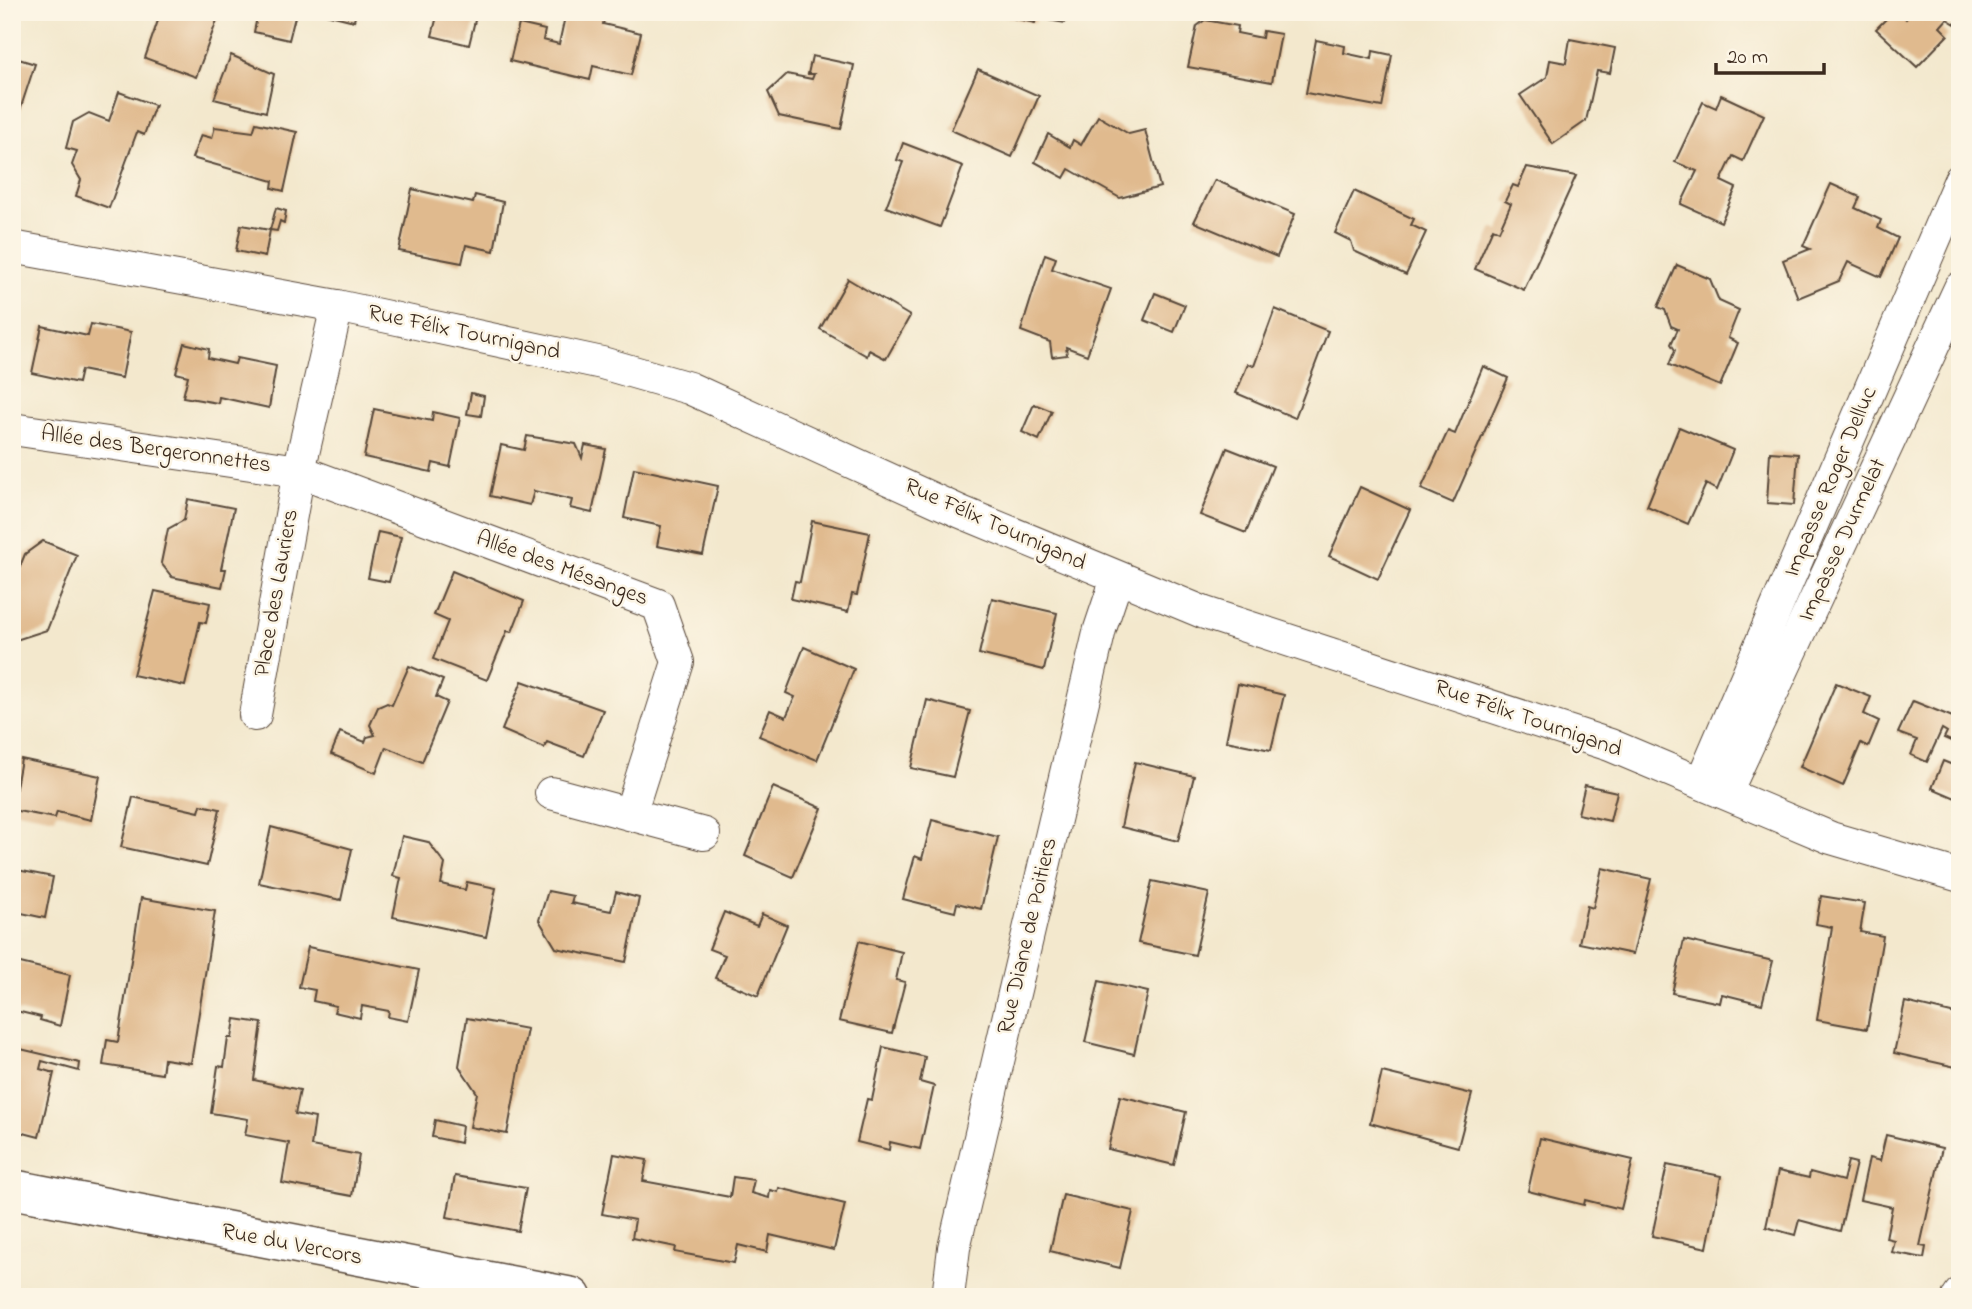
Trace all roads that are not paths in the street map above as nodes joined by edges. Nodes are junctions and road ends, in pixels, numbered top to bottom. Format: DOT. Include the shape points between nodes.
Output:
graph roads {
  1 [pos="1960,180"];
  2 [pos="12,247"];
  3 [pos="1960,288"];
  4 [pos="337,306"];
  5 [pos="12,429"];
  6 [pos="299,471"];
  7 [pos="1117,578"];
  8 [pos="255,715"];
  9 [pos="1714,788"];
  10 [pos="551,793"];
  11 [pos="630,814"];
  12 [pos="704,834"];
  13 [pos="1960,876"];
  14 [pos="12,1189"];
  15 [pos="572,1297"];
  16 [pos="948,1297"];
  1 -- 9 [label="street, Impasse Roger Delluc"];
  2 -- 4 [label="street, Rue Félix Tournigand"];
  3 -- 9 [label="street, Impasse Durmelat"];
  4 -- 6 [label="street, Place des Lauriers"];
  4 -- 7 [label="street, Rue Félix Tournigand" via="602,363 689,388"];
  5 -- 6 [label="street, Allée des Bergeronnettes"];
  6 -- 8 [label="street, Place des Lauriers"];
  6 -- 11 [label="street, Allée des Mésanges" via="658,605 678,662"];
  7 -- 9 [label="street, Rue Félix Tournigand" via="1205,613 1610,745"];
  7 -- 16 [label="street, Rue Diane de Poitiers" via="1100,629 954,1248"];
  9 -- 13 [label="street, Rue Félix Tournigand" via="1831,838"];
  10 -- 11 [label="street"];
  11 -- 12 [label="street"];
  14 -- 15 [label="street, Rue du Vercors"];
}
